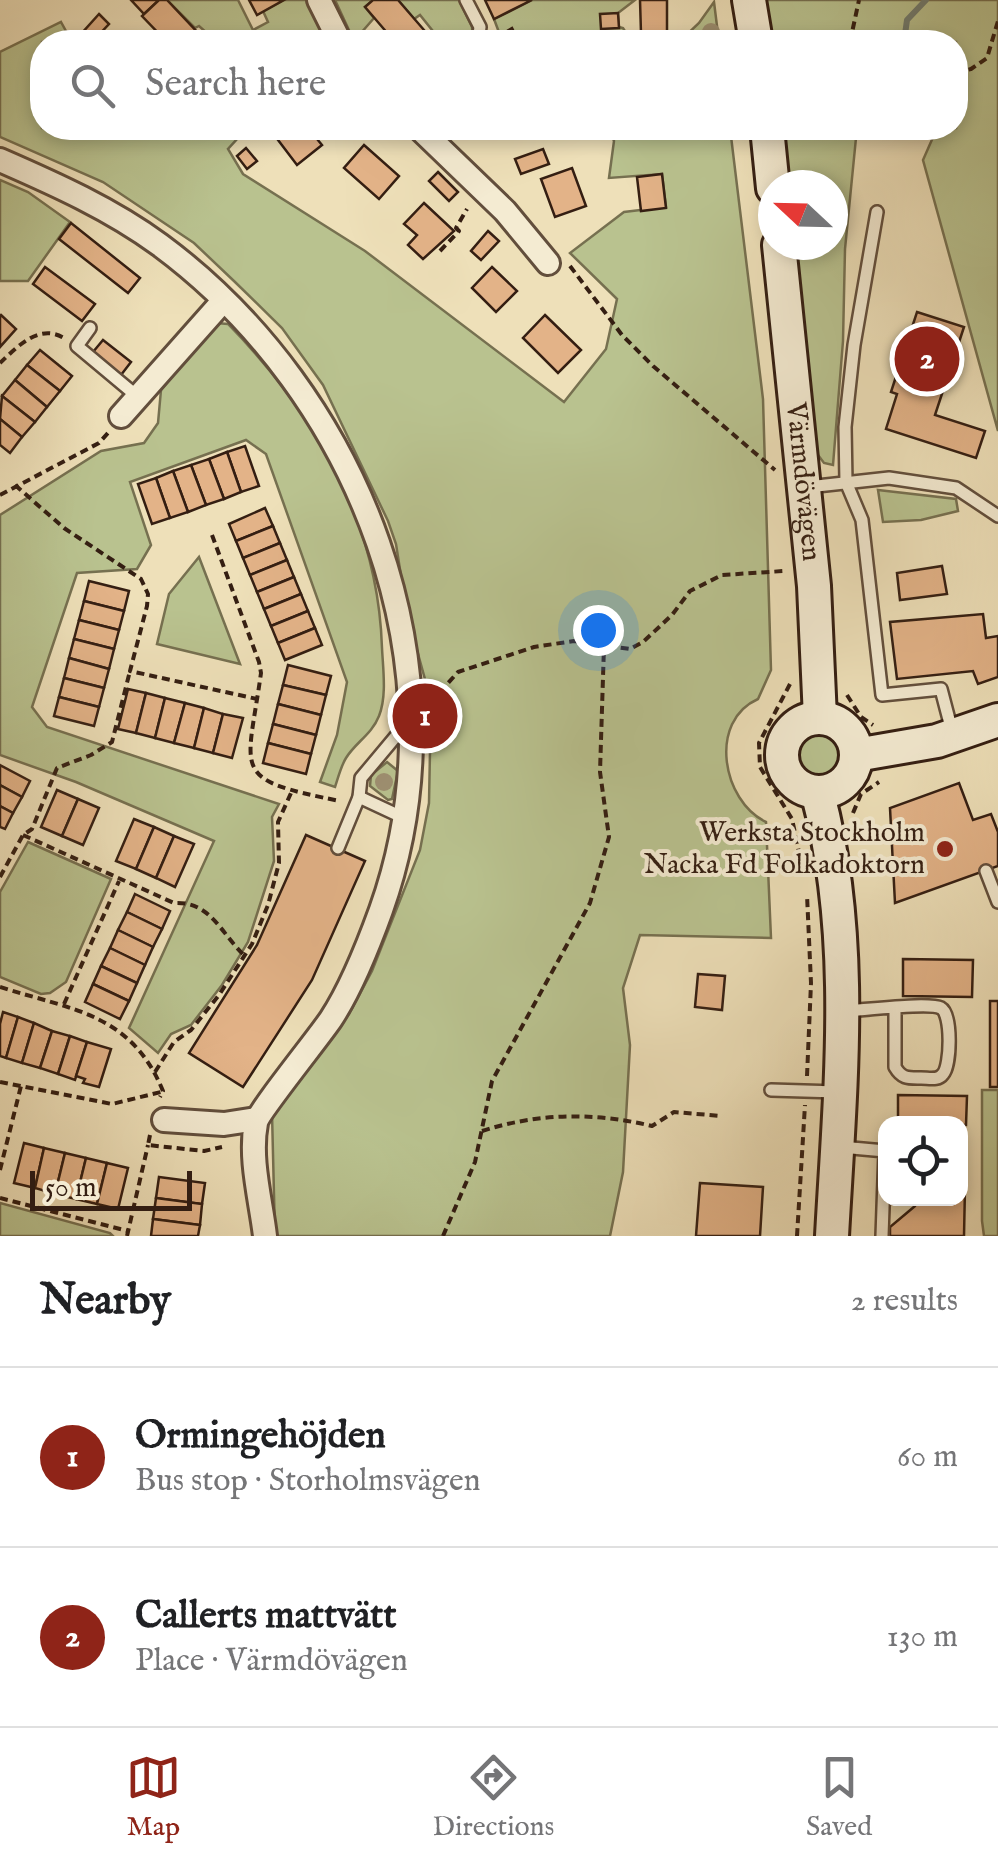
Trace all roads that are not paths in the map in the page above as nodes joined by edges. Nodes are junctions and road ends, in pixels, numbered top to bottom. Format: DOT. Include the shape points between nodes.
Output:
graph roads {
  1 [pos="319,0"];
  2 [pos="466,0"];
  3 [pos="750,0"];
  4 [pos="334,30"];
  5 [pos="480,30"];
  6 [pos="754,30"];
  7 [pos="431,140"];
  8 [pos="768,140"];
  9 [pos="0,160"];
  10 [pos="771,170"];
  11 [pos="877,212"];
  12 [pos="554,258"];
  13 [pos="779,260"];
  14 [pos="223,300"];
  15 [pos="90,328"];
  16 [pos="138,397"];
  17 [pos="122,416"];
  18 [pos="791,480"];
  19 [pos="846,482"];
  20 [pos="998,516"];
  21 [pos="419,713"];
  22 [pos="820,718"];
  23 [pos="998,720"];
  24 [pos="953,735"];
  25 [pos="856,755"];
  26 [pos="818,795"];
  27 [pos="359,797"];
  28 [pos="404,818"];
  29 [pos="338,848"];
  30 [pos="986,871"];
  31 [pos="998,902"];
  32 [pos="895,1008"];
  33 [pos="843,1011"];
  34 [pos="771,1090"];
  35 [pos="839,1092"];
  36 [pos="157,1117"];
  37 [pos="256,1119"];
  38 [pos="837,1147"];
  39 [pos="264,1236"];
  40 [pos="832,1236"];
  41 [pos="882,1236"];
  1 -- 4 [label="street"];
  2 -- 5 [label="lane"];
  3 -- 6 [label="main road"];
  7 -- 12 [label="street"];
  8 -- 10 [label="main road"];
  9 -- 14 [label="street" via="103,209 158,244"];
  11 -- 19 [label="lane" via="854,345"];
  13 -- 18 [label="main road, Värmdövägen"];
  14 -- 16 [label="street" via="173,343"];
  14 -- 21 [label="street" via="308,398 362,498 385,556"];
  15 -- 16 [label="lane" via="76,346"];
  16 -- 17 [label="street"];
  18 -- 19 [label="lane"];
  18 -- 22 [label="main road, Värmdövägen" via="814,586"];
  19 -- 20 [label="lane" via="890,478 956,488"];
  19 -- 24 [label="lane" via="862,520 882,695 941,689"];
  21 -- 27 [label="lane" via="370,764"];
  21 -- 28 [label="street"];
  22 -- 25 [label="main road" via="848,729"];
  22 -- 26 [label="main road" via="798,725 782,754 793,783"];
  23 -- 24 [label="main road"];
  24 -- 25 [label="main road"];
  25 -- 26 [label="main road" via="843,783"];
  26 -- 33 [label="main road"];
  27 -- 28 [label="lane"];
  27 -- 29 [label="lane"];
  28 -- 37 [label="street" via="386,896 334,1015"];
  30 -- 31 [label="lane"];
  32 -- 32 [label="lane" via="945,1010 948,1063 938,1078 906,1078 895,1067"];
  32 -- 33 [label="lane"];
  33 -- 35 [label="main road"];
  34 -- 35 [label="lane"];
  35 -- 38 [label="main road"];
  36 -- 37 [label="street" via="224,1124"];
  37 -- 39 [label="street"];
  38 -- 40 [label="main road"];
  38 -- 41 [label="lane" via="884,1150"];
}
